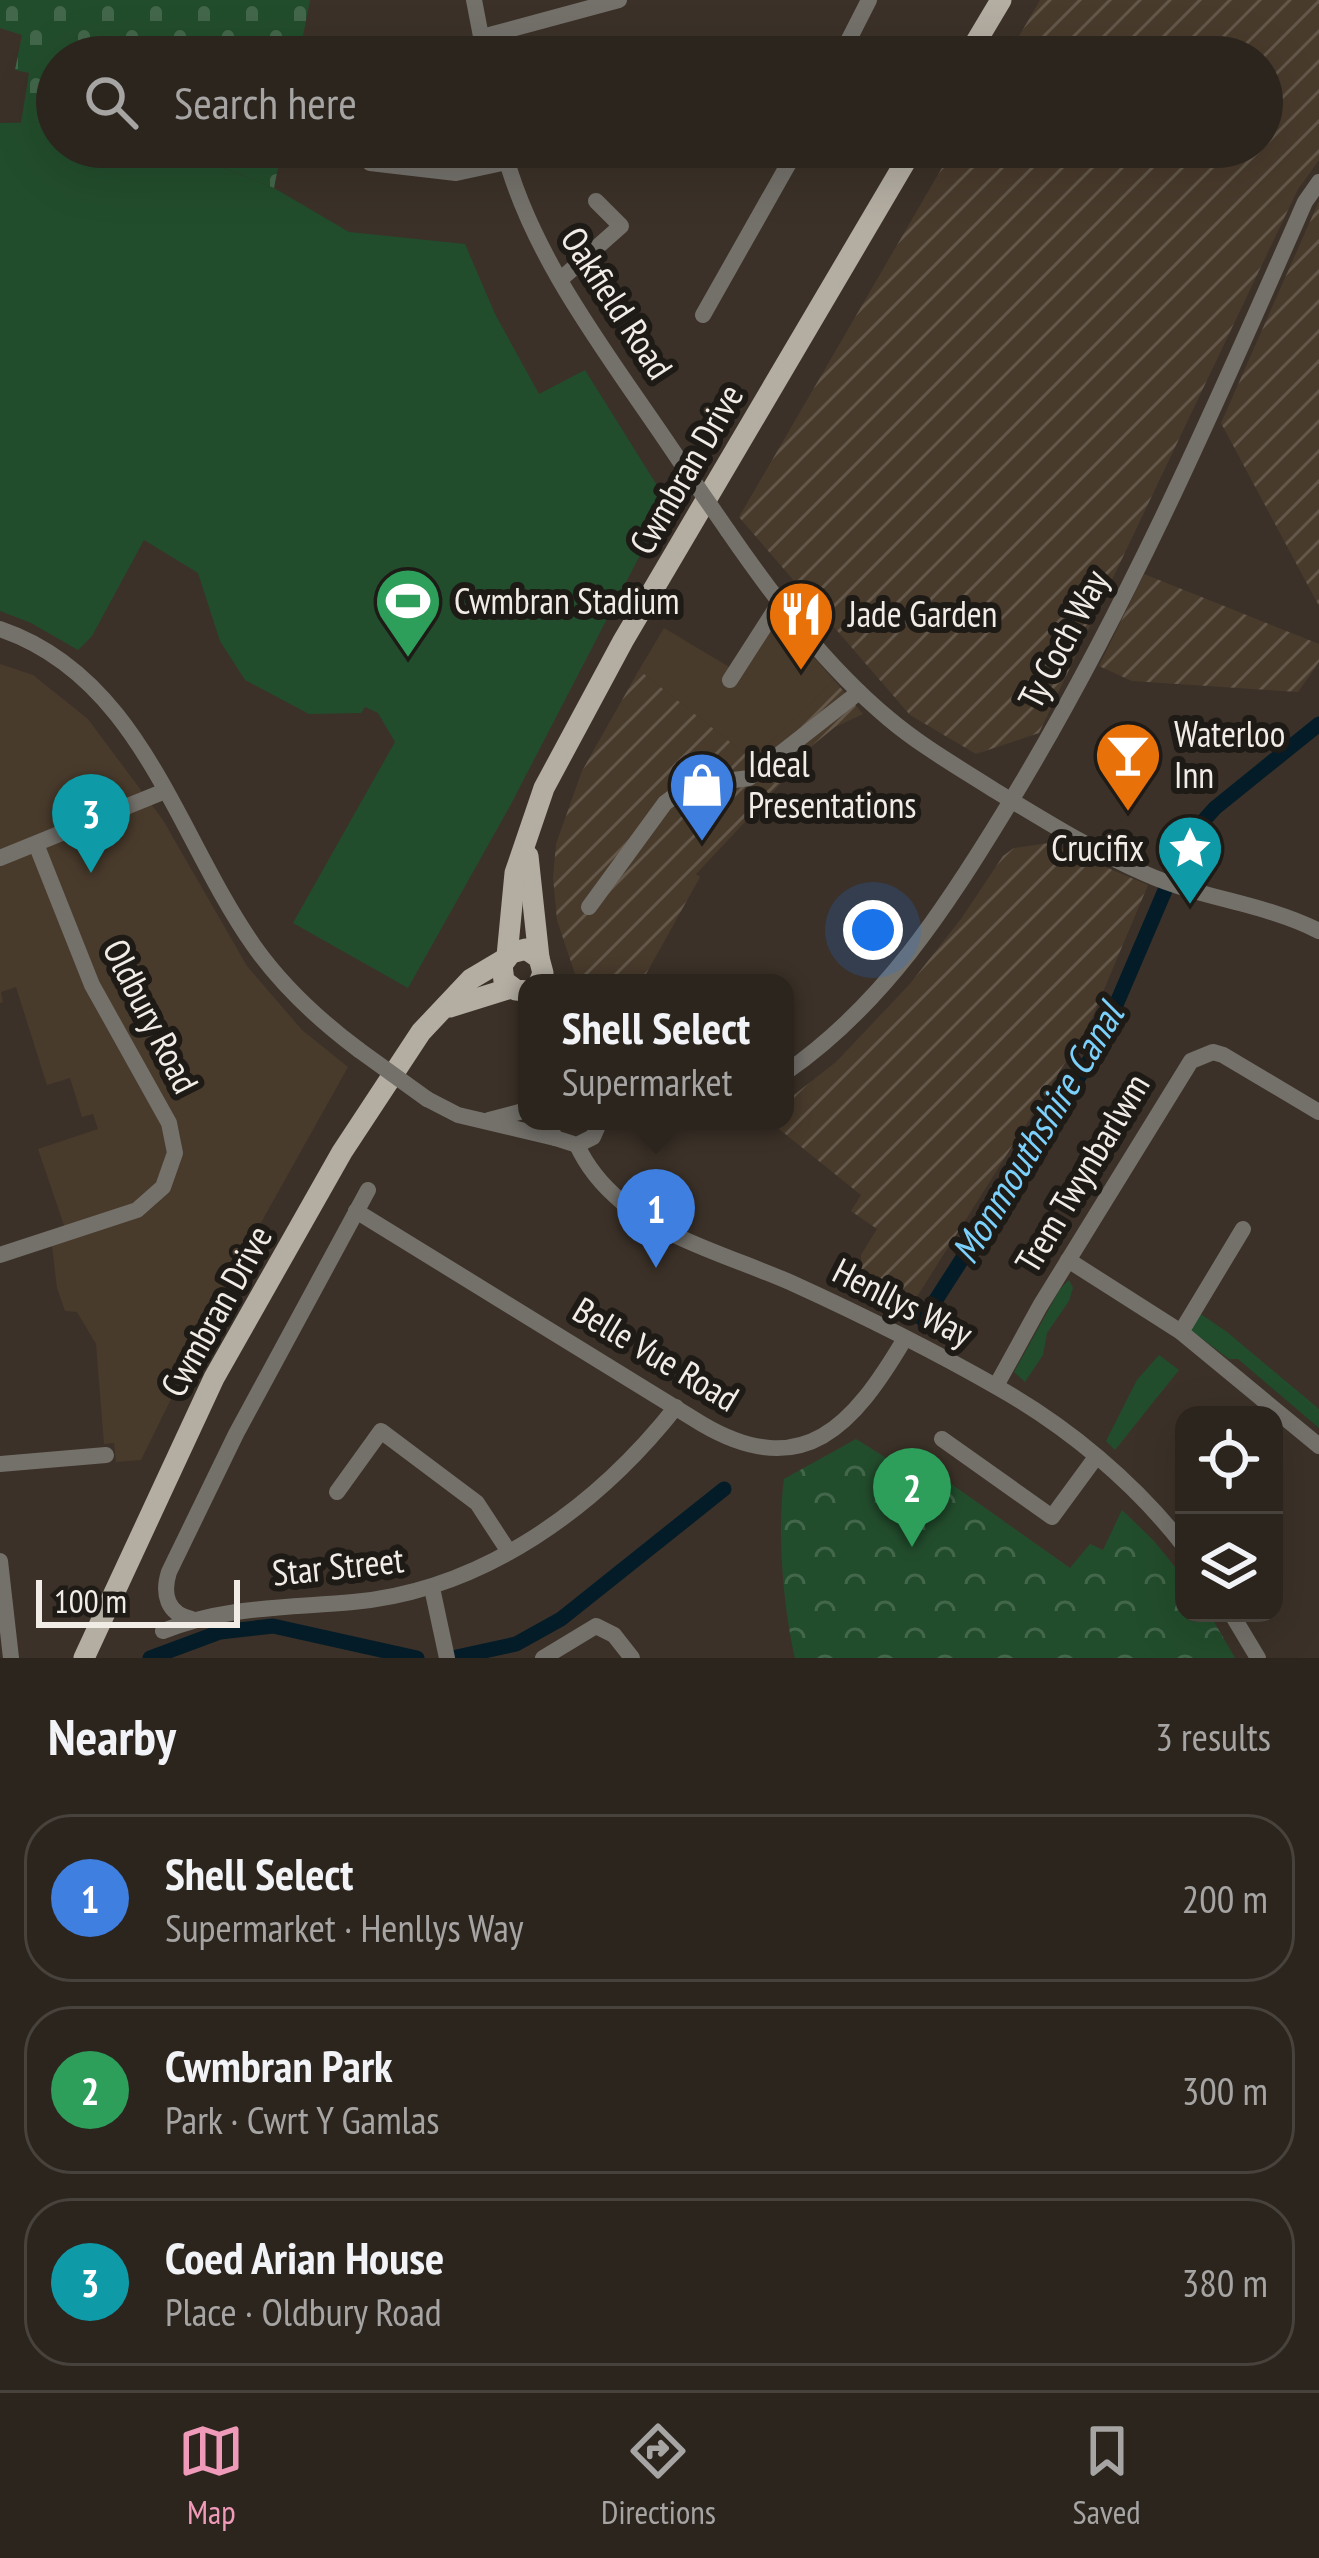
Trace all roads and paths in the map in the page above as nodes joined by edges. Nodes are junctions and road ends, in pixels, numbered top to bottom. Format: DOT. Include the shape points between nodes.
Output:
graph roads {
  1 [pos="474,0"];
  2 [pos="619,0"];
  3 [pos="1001,0"];
  4 [pos="862,2"];
  5 [pos="482,36"];
  6 [pos="486,36"];
  7 [pos="848,36"];
  8 [pos="980,36"];
  9 [pos="413,168"];
  10 [pos="470,168"];
  11 [pos="510,168"];
  12 [pos="786,168"];
  13 [pos="902,168"];
  14 [pos="1319,182"];
  15 [pos="596,201"];
  16 [pos="561,279"];
  17 [pos="703,315"];
  18 [pos="780,602"];
  19 [pos="0,628"];
  20 [pos="730,680"];
  21 [pos="860,692"];
  22 [pos="165,791"];
  23 [pos="1011,800"];
  24 [pos="530,831"];
  25 [pos="36,844"];
  26 [pos="0,859"];
  27 [pos="589,907"];
  28 [pos="1319,932"];
  29 [pos="505,958"];
  30 [pos="543,973"];
  31 [pos="518,991"];
  32 [pos="518,993"];
  33 [pos="439,1013"];
  34 [pos="794,1066"];
  35 [pos="518,1112"];
  36 [pos="1319,1112"];
  37 [pos="482,1121"];
  38 [pos="518,1126"];
  39 [pos="551,1130"];
  40 [pos="596,1130"];
  41 [pos="577,1145"];
  42 [pos="368,1190"];
  43 [pos="356,1211"];
  44 [pos="1244,1229"];
  45 [pos="0,1255"];
  46 [pos="1068,1260"];
  47 [pos="1181,1332"];
  48 [pos="904,1340"];
  49 [pos="996,1387"];
  50 [pos="676,1407"];
  51 [pos="943,1439"];
  52 [pos="1319,1446"];
  53 [pos="106,1455"];
  54 [pos="1096,1456"];
  55 [pos="0,1464"];
  56 [pos="338,1492"];
  57 [pos="1175,1535"];
  58 [pos="509,1552"];
  59 [pos="0,1562"];
  60 [pos="432,1588"];
  61 [pos="192,1619"];
  62 [pos="1237,1622"];
  63 [pos="163,1631"];
  64 [pos="445,1650"];
  65 [pos="11,1658"];
  66 [pos="84,1658"];
  67 [pos="543,1658"];
  68 [pos="632,1658"];
  69 [pos="1258,1658"];
  1 -- 5 [label="street"];
  2 -- 6 [label="street"];
  3 -- 8 [label="main road"];
  4 -- 7 [label="street"];
  9 -- 10 [label="street, Oakfield Road"];
  11 -- 16 [label="street, Oakfield Road" via="534,235"];
  12 -- 17 [label="street"];
  13 -- 24 [label="main road, Cwmbran Drive" via="623,641 544,788"];
  14 -- 23 [label="street, Ty Coch Way" via="1087,669"];
  15 -- 16 [label="street" via="621,226"];
  16 -- 18 [label="street, Oakfield Road, bridge"];
  18 -- 20 [label="street"];
  18 -- 21 [label="street, Oakfield Road"];
  19 -- 22 [label="street" via="55,655 95,687"];
  21 -- 23 [label="street, Oakfield Road" via="915,739"];
  21 -- 27 [label="street" via="749,778 679,790"];
  22 -- 25 [label="street"];
  22 -- 37 [label="street, bridge" via="267,964 310,1011 427,1099"];
  23 -- 28 [label="street, Oakfield Road" via="1156,878 1286,914"];
  23 -- 34 [label="street, Ty Coch Way" via="911,954"];
  24 -- 29 [label="main road, Cwmbran Drive" via="515,873"];
  24 -- 30 [label="main road"];
  25 -- 26 [label="street"];
  25 -- 45 [label="street, Oldbury Road" via="92,985 169,1123 175,1153 164,1187 137,1210"];
  29 -- 30 [label="main road" via="520,949"];
  29 -- 31 [label="main road" via="502,976"];
  29 -- 33 [label="main road, Cwmbran Drive"];
  32 -- 33 [label="main road"];
  33 -- 66 [label="main road, Cwmbran Drive" via="364,1116 214,1378"];
  35 -- 37 [label="street"];
  36 -- 46 [label="street, Trem Twynbarlwm" via="1223,1054 1203,1054 1184,1069"];
  37 -- 38 [label="street"];
  39 -- 41 [label="street"];
  40 -- 41 [label="street"];
  41 -- 48 [label="street, Henllys Way" via="623,1204"];
  42 -- 43 [label="street"];
  43 -- 50 [label="street, Belle Vue Road"];
  43 -- 61 [label="street" via="169,1572 167,1601"];
  44 -- 47 [label="street"];
  46 -- 47 [label="street"];
  46 -- 49 [label="street, Trem Twynbarlwm"];
  47 -- 52 [label="street"];
  48 -- 49 [label="street, Henllys Way"];
  48 -- 50 [label="street, Belle Vue Road" via="858,1411 798,1445 734,1440"];
  49 -- 54 [label="street, Henllys Way"];
  50 -- 58 [label="street, Star Street" via="622,1468"];
  51 -- 54 [label="street" via="1052,1517"];
  53 -- 55 [label="street"];
  54 -- 57 [label="street, Henllys Way"];
  56 -- 58 [label="street" via="381,1431 477,1503"];
  58 -- 60 [label="street, Star Street"];
  59 -- 65 [label="street"];
  60 -- 61 [label="street, Star Street"];
  60 -- 64 [label="street"];
  61 -- 63 [label="street, Star Street"];
  62 -- 69 [label="street"];
  67 -- 68 [label="street" via="596,1626"];
}
